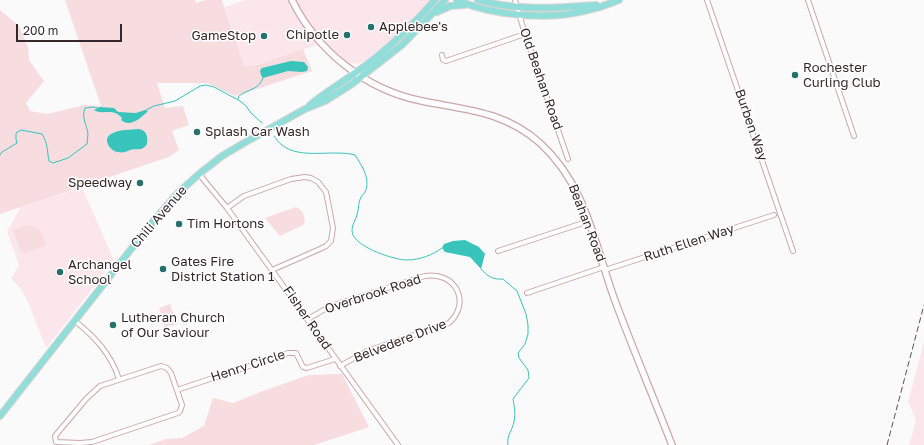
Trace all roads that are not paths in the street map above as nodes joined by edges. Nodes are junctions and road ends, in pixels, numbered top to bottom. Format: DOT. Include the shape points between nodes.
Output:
graph roads {
  1 [pos="292,0"];
  2 [pos="435,0"];
  3 [pos="445,0"];
  4 [pos="457,0"];
  5 [pos="478,0"];
  6 [pos="515,0"];
  7 [pos="619,0"];
  8 [pos="707,0"];
  9 [pos="808,0"];
  10 [pos="470,5"];
  11 [pos="605,5"];
  12 [pos="517,7"];
  13 [pos="432,14"];
  14 [pos="520,15"];
  15 [pos="525,34"];
  16 [pos="442,54"];
  17 [pos="356,73"];
  18 [pos="362,77"];
  19 [pos="305,109"];
  20 [pos="854,136"];
  21 [pos="568,159"];
  22 [pos="198,174"];
  23 [pos="227,208"];
  24 [pos="774,215"];
  25 [pos="589,221"];
  26 [pos="498,251"];
  27 [pos="793,251"];
  28 [pos="604,268"];
  29 [pos="272,270"];
  30 [pos="457,291"];
  31 [pos="527,293"];
  32 [pos="308,319"];
  33 [pos="75,321"];
  34 [pos="335,360"];
  35 [pos="340,366"];
  36 [pos="119,379"];
  37 [pos="177,390"];
  38 [pos="0,416"];
  39 [pos="398,445"];
  40 [pos="672,445"];
  1 -- 17 [label="street, Beahan Road" via="323,47"];
  2 -- 17 [label="main road, Chili Avenue" via="407,31"];
  3 -- 13 [label="main road, Chili Avenue"];
  4 -- 10 [label="main road"];
  5 -- 12 [label="main road"];
  6 -- 12 [label="street, Old Beahan Road"];
  7 -- 11 [label="main road"];
  8 -- 27 [label="street, Burben Way"];
  9 -- 20 [label="street"];
  10 -- 13 [label="main road" via="450,6"];
  10 -- 14 [label="main road"];
  11 -- 12 [label="main road" via="551,9"];
  11 -- 14 [label="main road" via="579,12"];
  12 -- 14 [label="street, Old Beahan Road"];
  13 -- 18 [label="main road, Chili Avenue" via="403,44"];
  14 -- 15 [label="street, Old Beahan Road"];
  15 -- 16 [label="street" via="446,61 443,60"];
  15 -- 21 [label="street, Old Beahan Road"];
  17 -- 18 [label="street, Beahan Road"];
  17 -- 19 [label="main road, Chili Avenue" via="321,95"];
  18 -- 19 [label="main road, Chili Avenue" via="324,101"];
  18 -- 25 [label="street, Beahan Road" via="406,97 492,115 524,132 539,142 562,167 574,186"];
  19 -- 22 [label="main road, Chili Avenue" via="222,156"];
  22 -- 23 [label="street, Fisher Road"];
  22 -- 33 [label="main road, Chili Avenue" via="150,225"];
  23 -- 29 [label="street, Fisher Road"];
  23 -- 29 [label="street" via="244,196 298,177 311,178 324,187 333,228 331,241 320,249"];
  24 -- 28 [label="street, Ruth Ellen Way"];
  25 -- 26 [label="street"];
  25 -- 28 [label="street, Beahan Road"];
  28 -- 31 [label="street, Ruth Ellen Way"];
  28 -- 40 [label="street, Beahan Road"];
  29 -- 32 [label="street, Fisher Road"];
  30 -- 32 [label="street, Overbrook Road" via="446,278 425,276 332,306"];
  30 -- 35 [label="street, Belvedere Drive" via="460,306 458,313 449,323 367,351"];
  32 -- 34 [label="street, Fisher Road"];
  33 -- 36 [label="street" via="89,332 106,352"];
  33 -- 38 [label="main road, Chili Avenue"];
  34 -- 35 [label="street, Fisher Road"];
  34 -- 37 [label="street, Henry Circle" via="307,368 302,365 296,353 292,352"];
  35 -- 39 [label="street, Fisher Road"];
  36 -- 37 [label="street" via="164,366 169,370"];
  36 -- 37 [label="street" via="100,386 90,394 55,436 56,442 92,442 175,415 182,405"];
}
